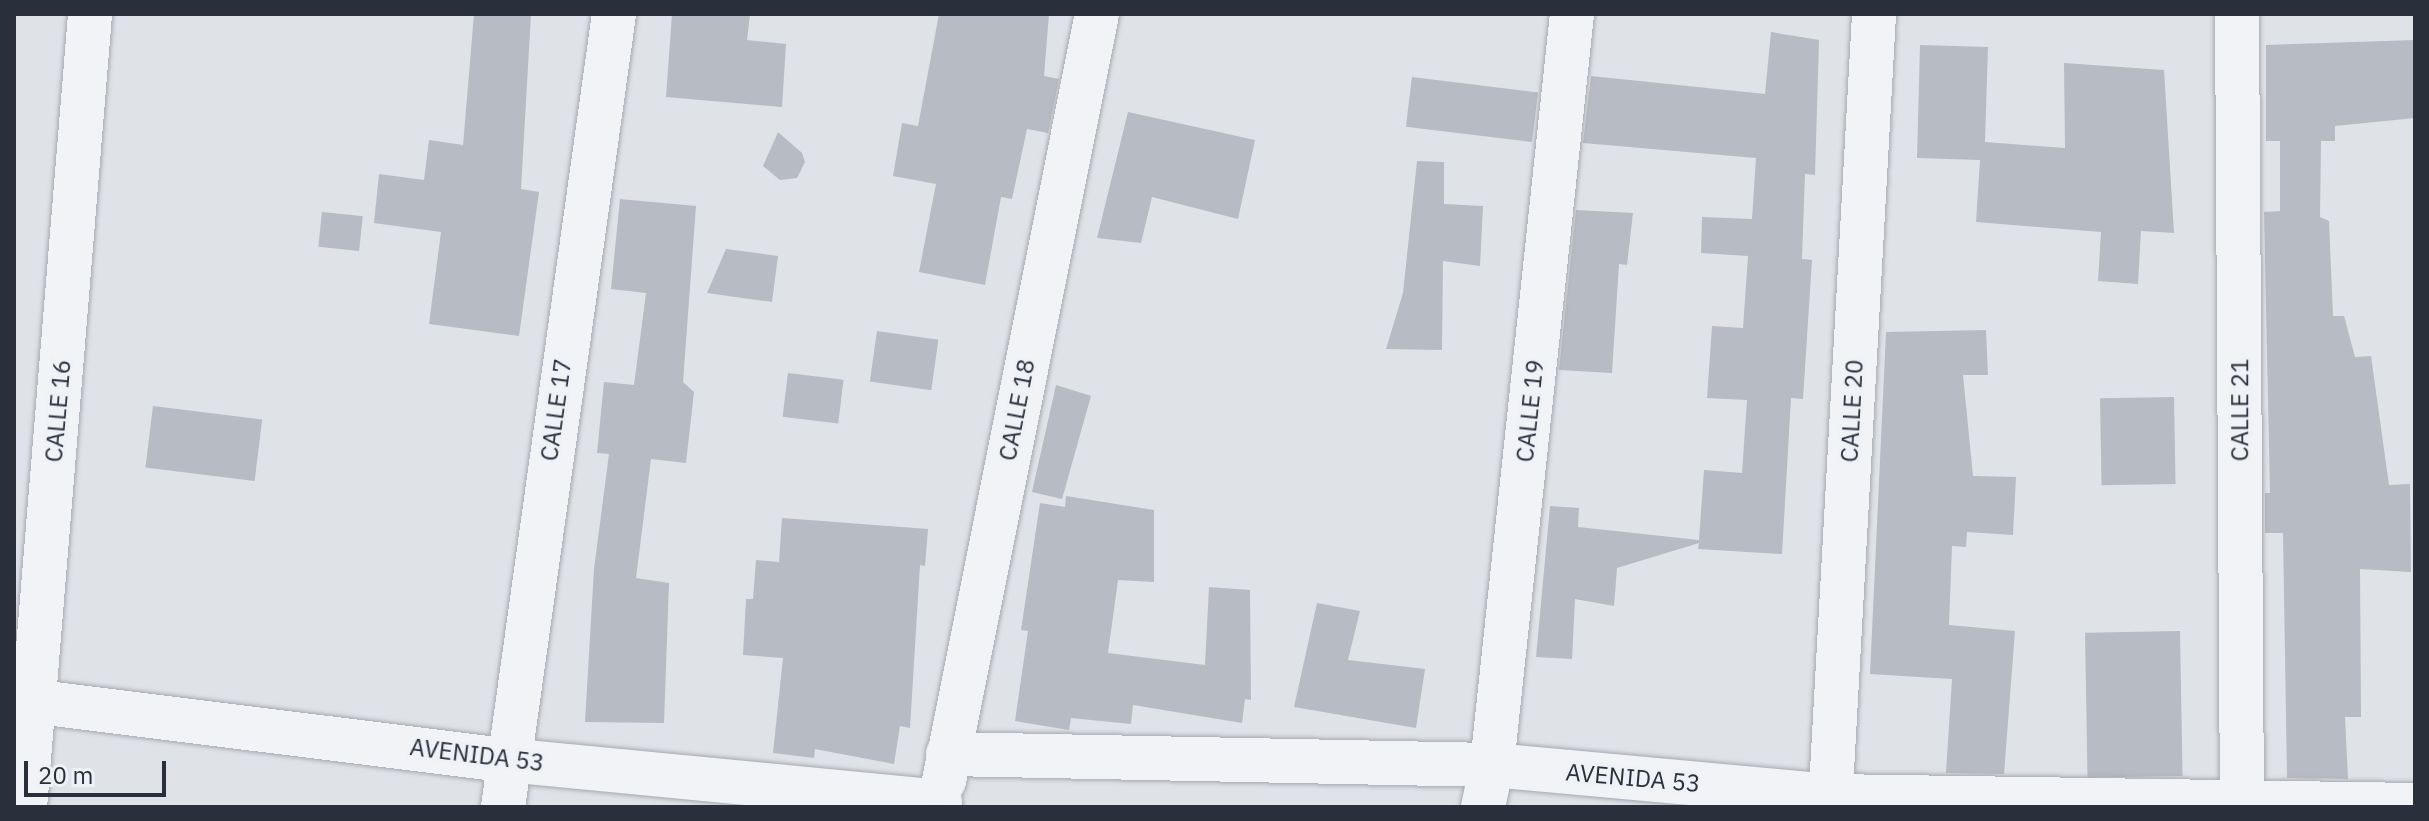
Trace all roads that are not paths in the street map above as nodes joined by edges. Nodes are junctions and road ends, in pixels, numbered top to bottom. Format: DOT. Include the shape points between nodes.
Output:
graph roads {
  1 [pos="90,14"];
  2 [pos="614,14"];
  3 [pos="1097,14"];
  4 [pos="1572,14"];
  5 [pos="1874,14"];
  6 [pos="2237,14"];
  7 [pos="24,699"];
  8 [pos="948,754"];
  9 [pos="506,760"];
  10 [pos="1492,765"];
  11 [pos="1830,802"];
  12 [pos="940,804"];
  13 [pos="2415,805"];
  14 [pos="2242,806"];
  15 [pos="25,807"];
  16 [pos="503,807"];
  17 [pos="1483,807"];
  1 -- 7 [label="street, CALLE 16"];
  2 -- 9 [label="street, CALLE 17"];
  3 -- 8 [label="street, CALLE 18"];
  4 -- 10 [label="street, CALLE 19"];
  5 -- 11 [label="street, CALLE 20"];
  6 -- 14 [label="street, CALLE 21"];
  7 -- 9 [label="street, AVENIDA 53"];
  7 -- 15 [label="street, CALLE 16"];
  8 -- 10 [label="street, AVENIDA 53"];
  8 -- 12 [label="street, CALLE 18"];
  9 -- 12 [label="street, AVENIDA 53"];
  9 -- 16 [label="street, CALLE 17"];
  10 -- 11 [label="street, AVENIDA 53"];
  10 -- 17 [label="street, CALLE 19"];
  11 -- 14 [label="street, AVENIDA 53"];
  13 -- 14 [label="street, AVENIDA 53"];
}
